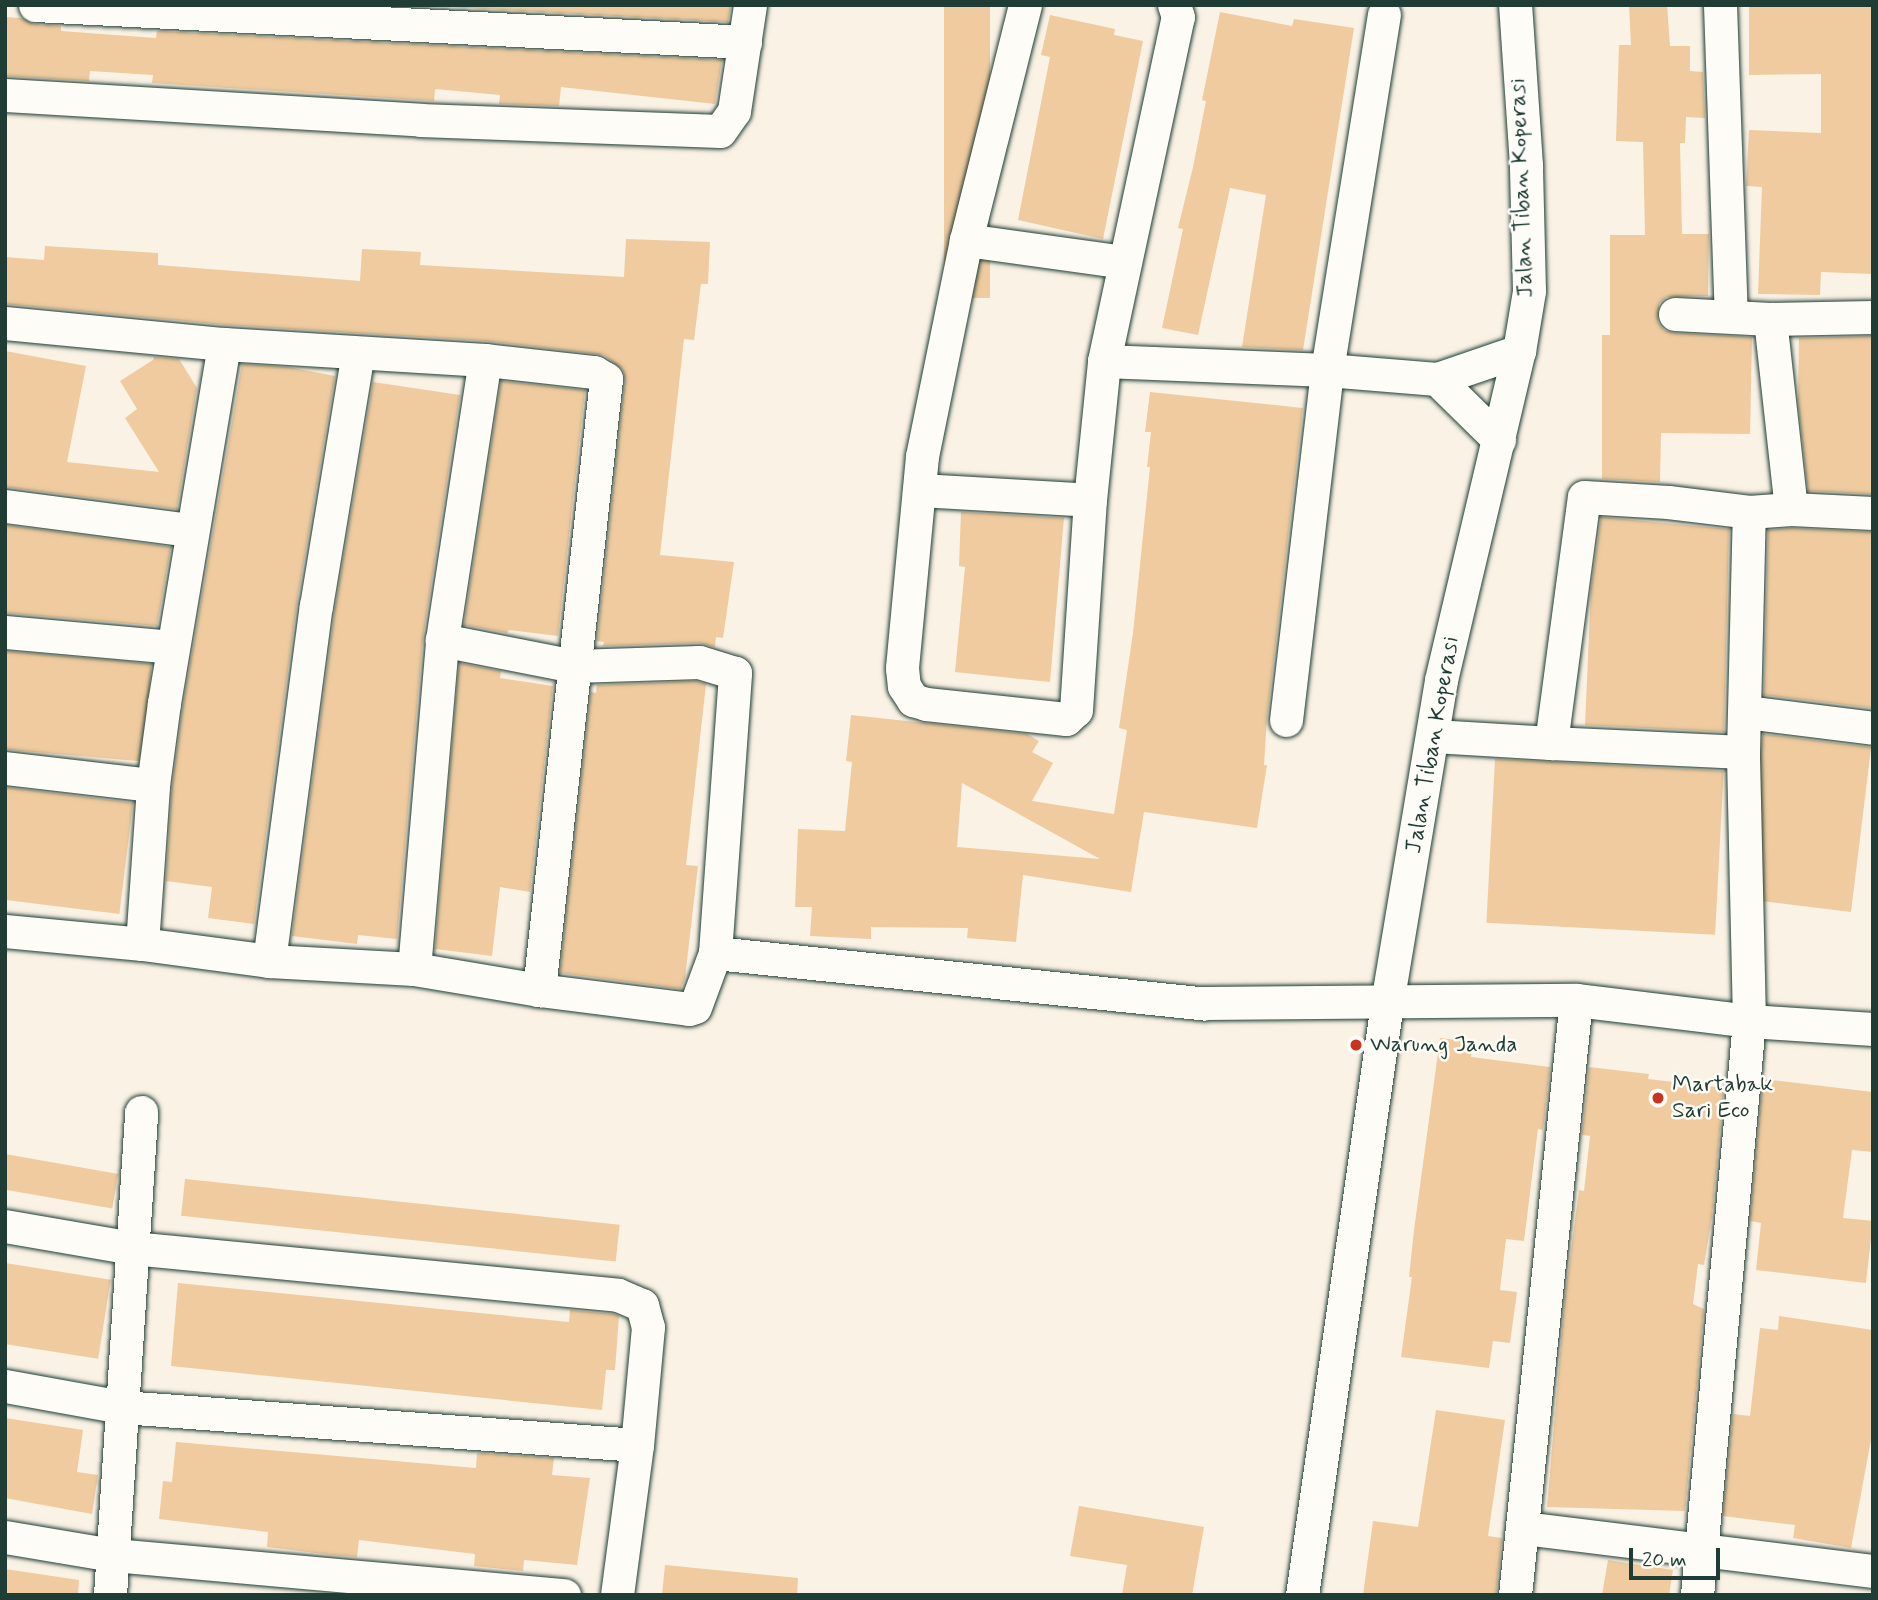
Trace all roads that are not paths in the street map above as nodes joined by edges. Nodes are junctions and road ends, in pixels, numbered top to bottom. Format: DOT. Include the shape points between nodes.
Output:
graph roads {
  1 [pos="35,5"];
  2 [pos="750,5"];
  3 [pos="1025,5"];
  4 [pos="1174,5"];
  5 [pos="1515,5"];
  6 [pos="1720,5"];
  7 [pos="418,15"];
  8 [pos="1384,15"];
  9 [pos="745,41"];
  10 [pos="5,95"];
  11 [pos="966,240"];
  12 [pos="1124,262"];
  13 [pos="1675,314"];
  14 [pos="1731,315"];
  15 [pos="1873,317"];
  16 [pos="1770,318"];
  17 [pos="5,323"];
  18 [pos="225,345"];
  19 [pos="1519,351"];
  20 [pos="358,353"];
  21 [pos="485,360"];
  22 [pos="1104,361"];
  23 [pos="1326,370"];
  24 [pos="1437,379"];
  25 [pos="1499,440"];
  26 [pos="919,490"];
  27 [pos="1090,500"];
  28 [pos="5,506"];
  29 [pos="1791,509"];
  30 [pos="1748,512"];
  31 [pos="1873,513"];
  32 [pos="191,530"];
  33 [pos="5,632"];
  34 [pos="442,640"];
  35 [pos="172,647"];
  36 [pos="574,666"];
  37 [pos="1745,712"];
  38 [pos="1286,720"];
  39 [pos="1873,728"];
  40 [pos="1433,736"];
  41 [pos="1550,743"];
  42 [pos="1743,752"];
  43 [pos="5,768"];
  44 [pos="153,785"];
  45 [pos="5,931"];
  46 [pos="142,944"];
  47 [pos="715,953"];
  48 [pos="269,961"];
  49 [pos="414,969"];
  50 [pos="539,990"];
  51 [pos="1576,1000"];
  52 [pos="1387,1003"];
  53 [pos="1749,1021"];
  54 [pos="1873,1029"];
  55 [pos="141,1112"];
  56 [pos="5,1226"];
  57 [pos="132,1248"];
  58 [pos="5,1386"];
  59 [pos="122,1407"];
  60 [pos="637,1445"];
  61 [pos="1523,1528"];
  62 [pos="5,1537"];
  63 [pos="1701,1549"];
  64 [pos="113,1555"];
  65 [pos="1873,1571"];
  66 [pos="1873,1581"];
  67 [pos="110,1595"];
  68 [pos="564,1595"];
  69 [pos="617,1595"];
  70 [pos="1302,1595"];
  71 [pos="1515,1595"];
  72 [pos="1697,1595"];
  73 [pos="1872,1595"];
  1 -- 7 [label="street"];
  2 -- 9 [label="street"];
  3 -- 11 [label="street"];
  4 -- 12 [label="street" via="1178,17"];
  5 -- 19 [label="street, Jalan Tiban Koperasi" via="1529,290"];
  6 -- 14 [label="street"];
  7 -- 9 [label="street"];
  8 -- 23 [label="street"];
  9 -- 10 [label="street" via="734,111 720,131 419,120"];
  11 -- 12 [label="street"];
  11 -- 26 [label="street"];
  12 -- 22 [label="street"];
  13 -- 14 [label="street"];
  14 -- 16 [label="street"];
  15 -- 16 [label="street"];
  16 -- 29 [label="street"];
  17 -- 18 [label="street"];
  18 -- 20 [label="street"];
  18 -- 32 [label="street"];
  19 -- 24 [label="street"];
  19 -- 25 [label="street, Jalan Tiban Koperasi"];
  20 -- 21 [label="street"];
  20 -- 48 [label="street" via="316,606"];
  21 -- 34 [label="street"];
  21 -- 36 [label="street" via="594,372 606,379"];
  22 -- 23 [label="street"];
  22 -- 27 [label="street"];
  23 -- 24 [label="street"];
  23 -- 38 [label="street"];
  24 -- 25 [label="street"];
  25 -- 40 [label="street, Jalan Tiban Koperasi" via="1441,680"];
  26 -- 27 [label="street"];
  26 -- 27 [label="street" via="904,686 913,700 926,704 1066,719 1076,710"];
  28 -- 32 [label="street"];
  29 -- 30 [label="street"];
  29 -- 31 [label="street"];
  30 -- 37 [label="street"];
  30 -- 41 [label="street" via="1581,499"];
  32 -- 35 [label="street"];
  33 -- 35 [label="street"];
  34 -- 36 [label="street"];
  34 -- 49 [label="street"];
  35 -- 44 [label="street"];
  36 -- 47 [label="street" via="699,662 735,673"];
  36 -- 50 [label="street"];
  37 -- 39 [label="street"];
  37 -- 42 [label="street"];
  40 -- 41 [label="street"];
  40 -- 52 [label="street, Jalan Tiban Koperasi"];
  41 -- 42 [label="street"];
  42 -- 53 [label="street"];
  43 -- 44 [label="street"];
  44 -- 46 [label="street"];
  45 -- 46 [label="street"];
  46 -- 48 [label="street"];
  47 -- 50 [label="street" via="699,1000 689,1009"];
  47 -- 52 [label="street" via="1203,1003"];
  48 -- 49 [label="street"];
  49 -- 50 [label="street"];
  51 -- 52 [label="street"];
  51 -- 53 [label="street"];
  51 -- 61 [label="street"];
  52 -- 70 [label="street, Jalan Tiban Koperasi"];
  53 -- 54 [label="street"];
  53 -- 63 [label="street"];
  55 -- 57 [label="street"];
  56 -- 57 [label="street"];
  57 -- 59 [label="street"];
  57 -- 60 [label="street" via="618,1295 642,1306 648,1327"];
  58 -- 59 [label="street"];
  59 -- 60 [label="street"];
  59 -- 64 [label="street"];
  60 -- 69 [label="street"];
  61 -- 63 [label="street"];
  61 -- 71 [label="street"];
  62 -- 64 [label="street"];
  63 -- 65 [label="street"];
  63 -- 72 [label="street"];
  64 -- 67 [label="street"];
  64 -- 68 [label="street"];
  66 -- 73 [label="street"];
}
